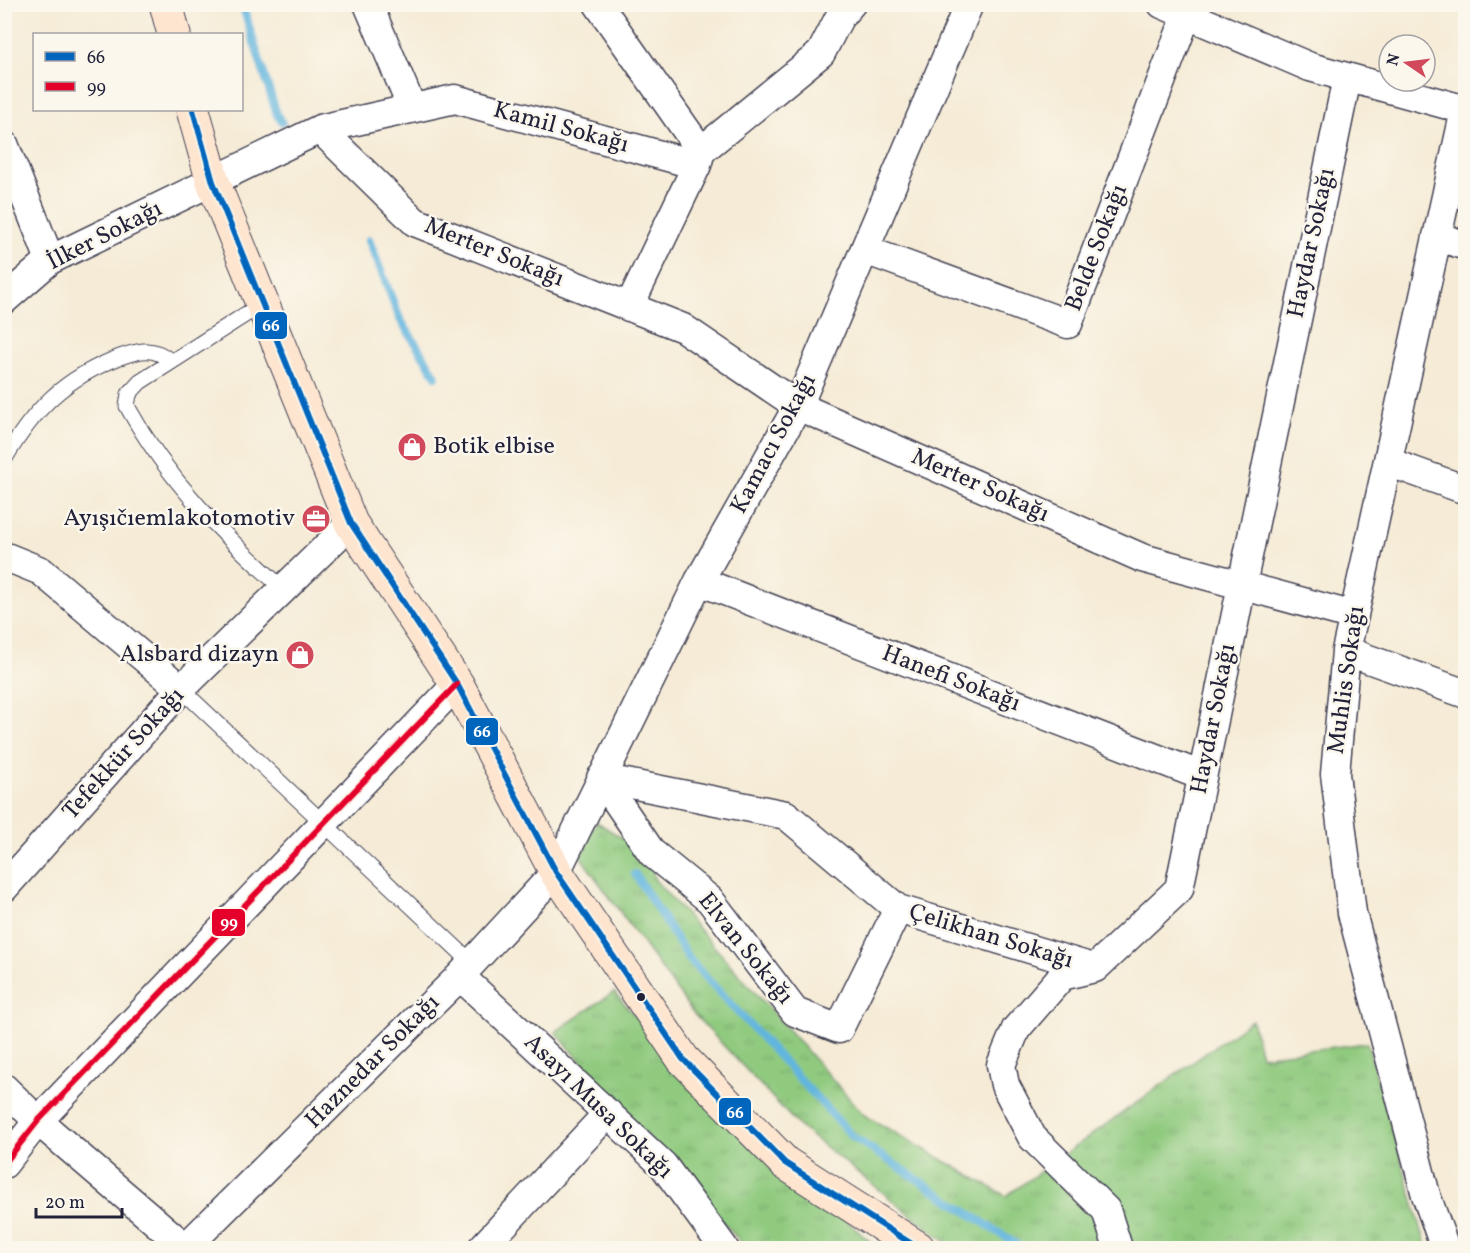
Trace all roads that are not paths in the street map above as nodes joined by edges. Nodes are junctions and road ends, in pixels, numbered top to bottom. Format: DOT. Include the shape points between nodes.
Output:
graph roads {
  1 [pos="165,4"];
  2 [pos="368,4"];
  3 [pos="598,4"];
  4 [pos="969,4"];
  5 [pos="1180,7"];
  6 [pos="839,9"];
  7 [pos="174,33"];
  8 [pos="1347,78"];
  9 [pos="412,108"];
  10 [pos="1465,110"];
  11 [pos="194,111"];
  12 [pos="320,129"];
  13 [pos="4,144"];
  14 [pos="699,158"];
  15 [pos="213,182"];
  16 [pos="1437,236"];
  17 [pos="1466,246"];
  18 [pos="865,250"];
  19 [pos="50,260"];
  20 [pos="4,300"];
  21 [pos="262,304"];
  22 [pos="629,307"];
  23 [pos="171,362"];
  24 [pos="798,406"];
  25 [pos="4,460"];
  26 [pos="1388,462"];
  27 [pos="1466,490"];
  28 [pos="351,523"];
  29 [pos="4,556"];
  30 [pos="699,581"];
  31 [pos="1241,585"];
  32 [pos="283,589"];
  33 [pos="1354,616"];
  34 [pos="1346,651"];
  35 [pos="457,684"];
  36 [pos="181,689"];
  37 [pos="1466,694"];
  38 [pos="1202,776"];
  39 [pos="601,778"];
  40 [pos="324,824"];
  41 [pos="556,872"];
  42 [pos="4,888"];
  43 [pos="898,909"];
  44 [pos="466,969"];
  45 [pos="1095,969"];
  46 [pos="4,1088"];
  47 [pos="608,1113"];
  48 [pos="38,1121"];
  49 [pos="4,1164"];
  50 [pos="186,1248"];
  51 [pos="482,1248"];
  52 [pos="724,1248"];
  53 [pos="918,1248"];
  54 [pos="1118,1248"];
  55 [pos="1445,1248"];
  1 -- 7 [label="street"];
  2 -- 9 [label="street"];
  3 -- 14 [label="street"];
  4 -- 18 [label="street, Kamacı Sokağı"];
  5 -- 8 [label="street" via="1310,67"];
  5 -- 18 [label="street, Belde Sokağı" via="1068,324"];
  6 -- 14 [label="street" via="821,53"];
  8 -- 10 [label="street"];
  8 -- 31 [label="street, Haydar Sokağı"];
  9 -- 12 [label="street, Kamil Sokağı"];
  9 -- 14 [label="street, Kamil Sokağı" via="455,99"];
  10 -- 16 [label="street, Muhlis Sokağı"];
  11 -- 15 [label="street"];
  12 -- 15 [label="street, Kamil Sokağı"];
  12 -- 22 [label="street, Merter Sokağı" via="415,222"];
  13 -- 19 [label="street"];
  14 -- 22 [label="street"];
  15 -- 19 [label="street, İlker Sokağı"];
  15 -- 21 [label="street"];
  16 -- 17 [label="street"];
  16 -- 26 [label="street, Muhlis Sokağı"];
  18 -- 24 [label="street, Kamacı Sokağı"];
  19 -- 20 [label="street, İlker Sokağı"];
  21 -- 23 [label="lane"];
  21 -- 28 [label="street"];
  22 -- 24 [label="street, Merter Sokağı" via="683,328"];
  23 -- 25 [label="lane" via="164,355 146,350 91,368 48,399"];
  23 -- 32 [label="lane" via="140,382 129,394 127,406 173,479 230,541"];
  24 -- 30 [label="street, Kamacı Sokağı"];
  24 -- 31 [label="street, Merter Sokağı" via="1142,558"];
  26 -- 27 [label="street"];
  26 -- 33 [label="street, Muhlis Sokağı"];
  28 -- 32 [label="street, Tefekkür Sokağı"];
  28 -- 35 [label="street"];
  29 -- 36 [label="street" via="41,571"];
  30 -- 38 [label="street, Hanefi Sokağı"];
  30 -- 39 [label="street, Kamacı Sokağı"];
  31 -- 33 [label="street, Merter Sokağı"];
  31 -- 38 [label="street, Haydar Sokağı"];
  32 -- 36 [label="street, Tefekkür Sokağı"];
  33 -- 34 [label="street, Muhlis Sokağı"];
  34 -- 37 [label="street"];
  34 -- 55 [label="street, Muhlis Sokağı" via="1335,774 1352,912 1426,1196"];
  35 -- 40 [label="street"];
  35 -- 41 [label="street"];
  36 -- 40 [label="lane"];
  36 -- 42 [label="street, Tefekkür Sokağı"];
  38 -- 45 [label="street, Haydar Sokağı" via="1179,889"];
  39 -- 41 [label="street, Kamacı Sokağı"];
  39 -- 43 [label="street, Çelikhan Sokağı" via="786,815"];
  39 -- 43 [label="street, Elvan Sokağı" via="652,853 710,900 795,1012 839,1029"];
  40 -- 44 [label="lane"];
  40 -- 48 [label="street"];
  41 -- 44 [label="street, Haznedar Sokağı"];
  41 -- 53 [label="street" via="683,1059 785,1163"];
  43 -- 45 [label="street, Çelikhan Sokağı"];
  44 -- 47 [label="street, Asayı Musa Sokağı"];
  44 -- 50 [label="street, Haznedar Sokağı"];
  45 -- 54 [label="street" via="1062,976 1016,1029 1001,1065 1005,1085 1032,1137 1106,1210"];
  46 -- 48 [label="street"];
  47 -- 51 [label="street"];
  47 -- 52 [label="street, Asayı Musa Sokağı" via="663,1165"];
  48 -- 49 [label="street"];
  48 -- 50 [label="street"];
}
